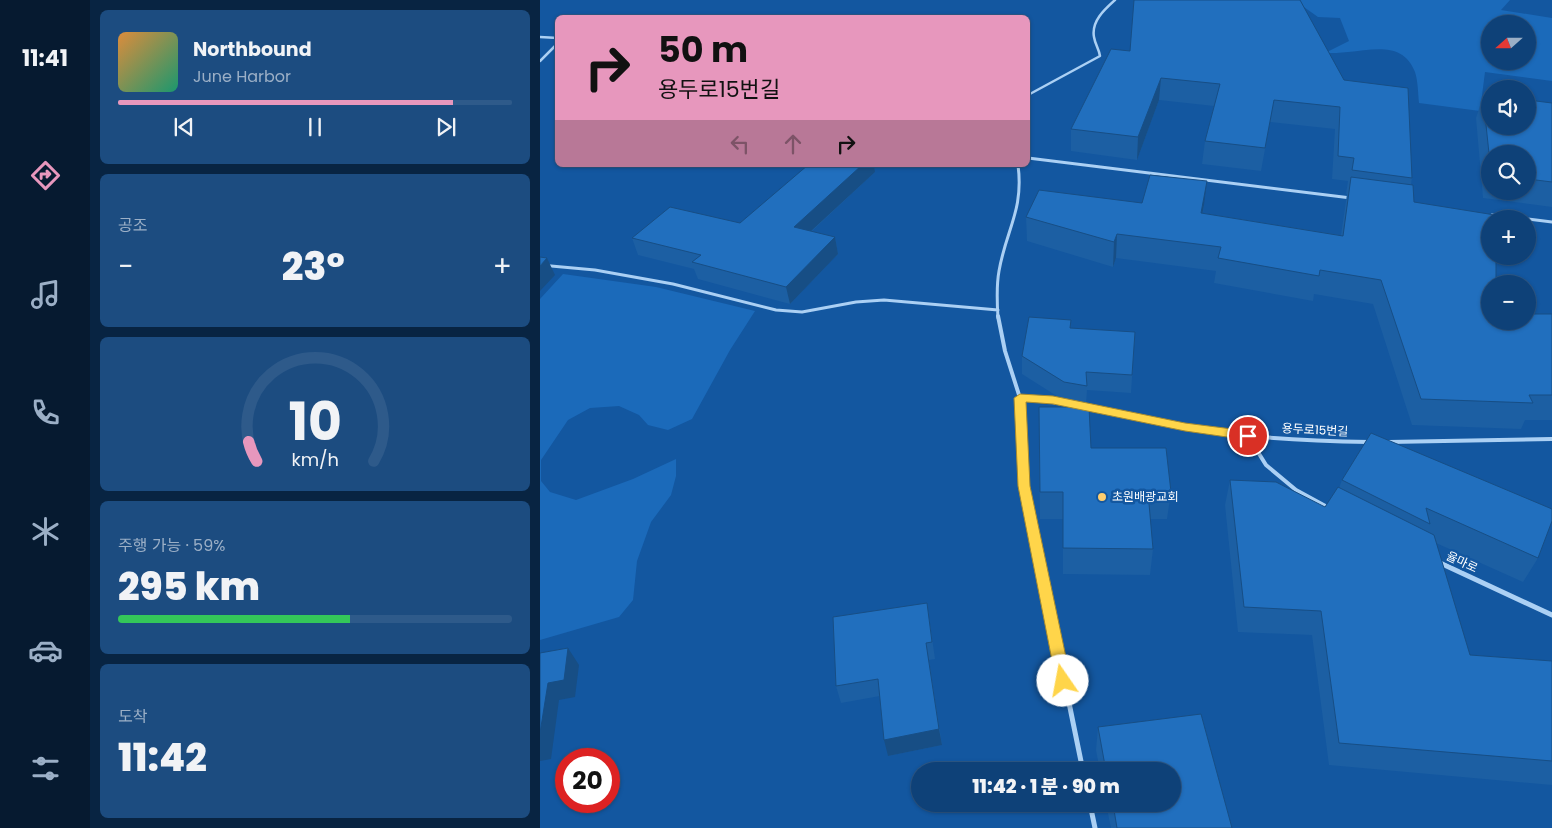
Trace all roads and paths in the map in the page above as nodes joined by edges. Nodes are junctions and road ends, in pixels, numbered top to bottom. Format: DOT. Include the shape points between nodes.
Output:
graph roads {
  1 [pos="1115,0"];
  2 [pos="540,37"];
  3 [pos="555,38"];
  4 [pos="555,46"];
  5 [pos="540,60"];
  6 [pos="1030,92"];
  7 [pos="1030,158"];
  8 [pos="1018,167"];
  9 [pos="1354,198"];
  10 [pos="1536,220"];
  11 [pos="1552,222"];
  12 [pos="540,265"];
  13 [pos="998,310"];
  14 [pos="1020,398"];
  15 [pos="1248,436"];
  16 [pos="1552,440"];
  17 [pos="1372,442"];
  18 [pos="1382,442"];
  19 [pos="1338,512"];
  20 [pos="1431,559"];
  21 [pos="1552,615"];
  22 [pos="1081,762"];
  23 [pos="1092,812"];
  24 [pos="1095,828"];
  1 -- 6 [label="lane" via="1100,14 1093,27 1100,56"];
  2 -- 3 [label="lane"];
  4 -- 5 [label="lane"];
  7 -- 9 [label="lane"];
  8 -- 13 [label="lane" via="1020,191 999,271"];
  10 -- 11 [label="lane"];
  12 -- 13 [label="lane" via="595,270 673,284 776,310 802,312 884,300"];
  13 -- 14 [label="lane" via="1003,352"];
  14 -- 15 [label="lane, 용두로15번길" via="1053,400 1185,427"];
  14 -- 22 [label="lane" via="1024,486"];
  15 -- 17 [label="lane, 용두로15번길"];
  15 -- 19 [label="lane" via="1266,465 1296,490"];
  16 -- 18 [label="lane"];
  20 -- 21 [label="lane, 율마로"];
  23 -- 24 [label="lane"];
}
